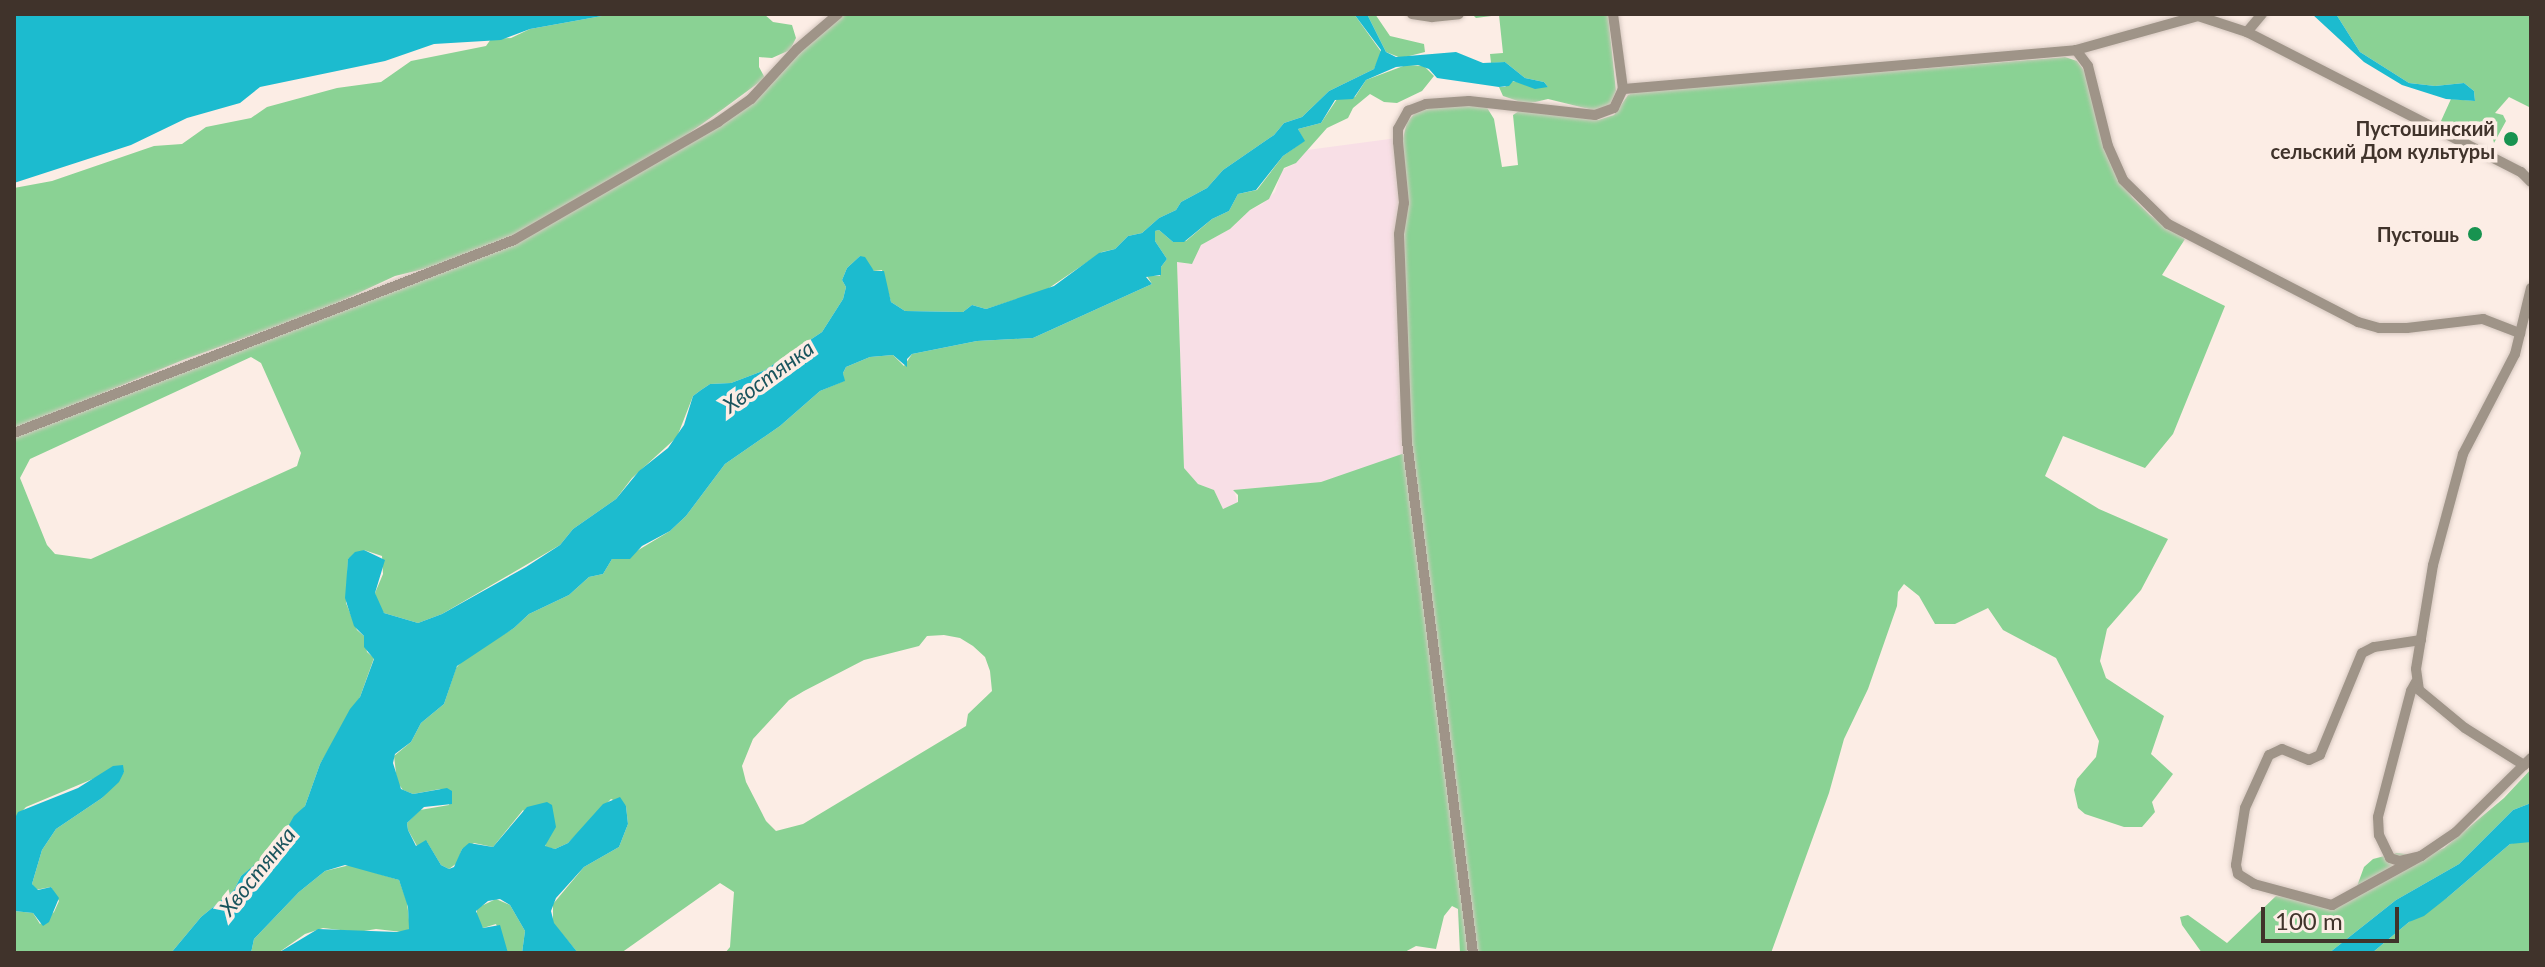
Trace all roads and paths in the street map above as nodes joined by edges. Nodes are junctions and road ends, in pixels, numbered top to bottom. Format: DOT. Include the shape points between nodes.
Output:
graph roads {
  1 [pos="838,14"];
  2 [pos="1412,14"];
  3 [pos="1459,14"];
  4 [pos="1613,14"];
  5 [pos="2262,14"];
  6 [pos="2197,15"];
  7 [pos="2247,32"];
  8 [pos="2076,50"];
  9 [pos="1623,89"];
  10 [pos="2531,182"];
  11 [pos="2531,288"];
  12 [pos="2520,333"];
  13 [pos="14,433"];
  14 [pos="2421,640"];
  15 [pos="2416,682"];
  16 [pos="2527,762"];
  17 [pos="2421,856"];
  18 [pos="1473,953"];
  1 -- 13 [label="street" via="751,99 514,240"];
  2 -- 3 [label="street"];
  4 -- 9 [label="street"];
  5 -- 7 [label="street"];
  6 -- 7 [label="street"];
  6 -- 8 [label="street"];
  7 -- 10 [label="street" via="2521,172"];
  8 -- 9 [label="street"];
  8 -- 12 [label="street" via="2088,66 2108,146 2123,180 2168,224 2358,322 2407,328 2483,319"];
  9 -- 18 [label="street" via="1614,108 1595,115 1449,101 1415,106 1398,129 1407,442"];
  11 -- 12 [label="street"];
  12 -- 14 [label="street" via="2515,354 2463,454 2433,565"];
  14 -- 15 [label="street"];
  14 -- 17 [label="street" via="2362,653 2320,755 2309,760 2282,749 2269,755 2245,808 2236,865 2238,874 2254,884 2332,905"];
  15 -- 16 [label="street" via="2465,728"];
  15 -- 17 [label="street" via="2378,817 2379,835 2390,858"];
  16 -- 17 [label="street" via="2456,832"];
}
